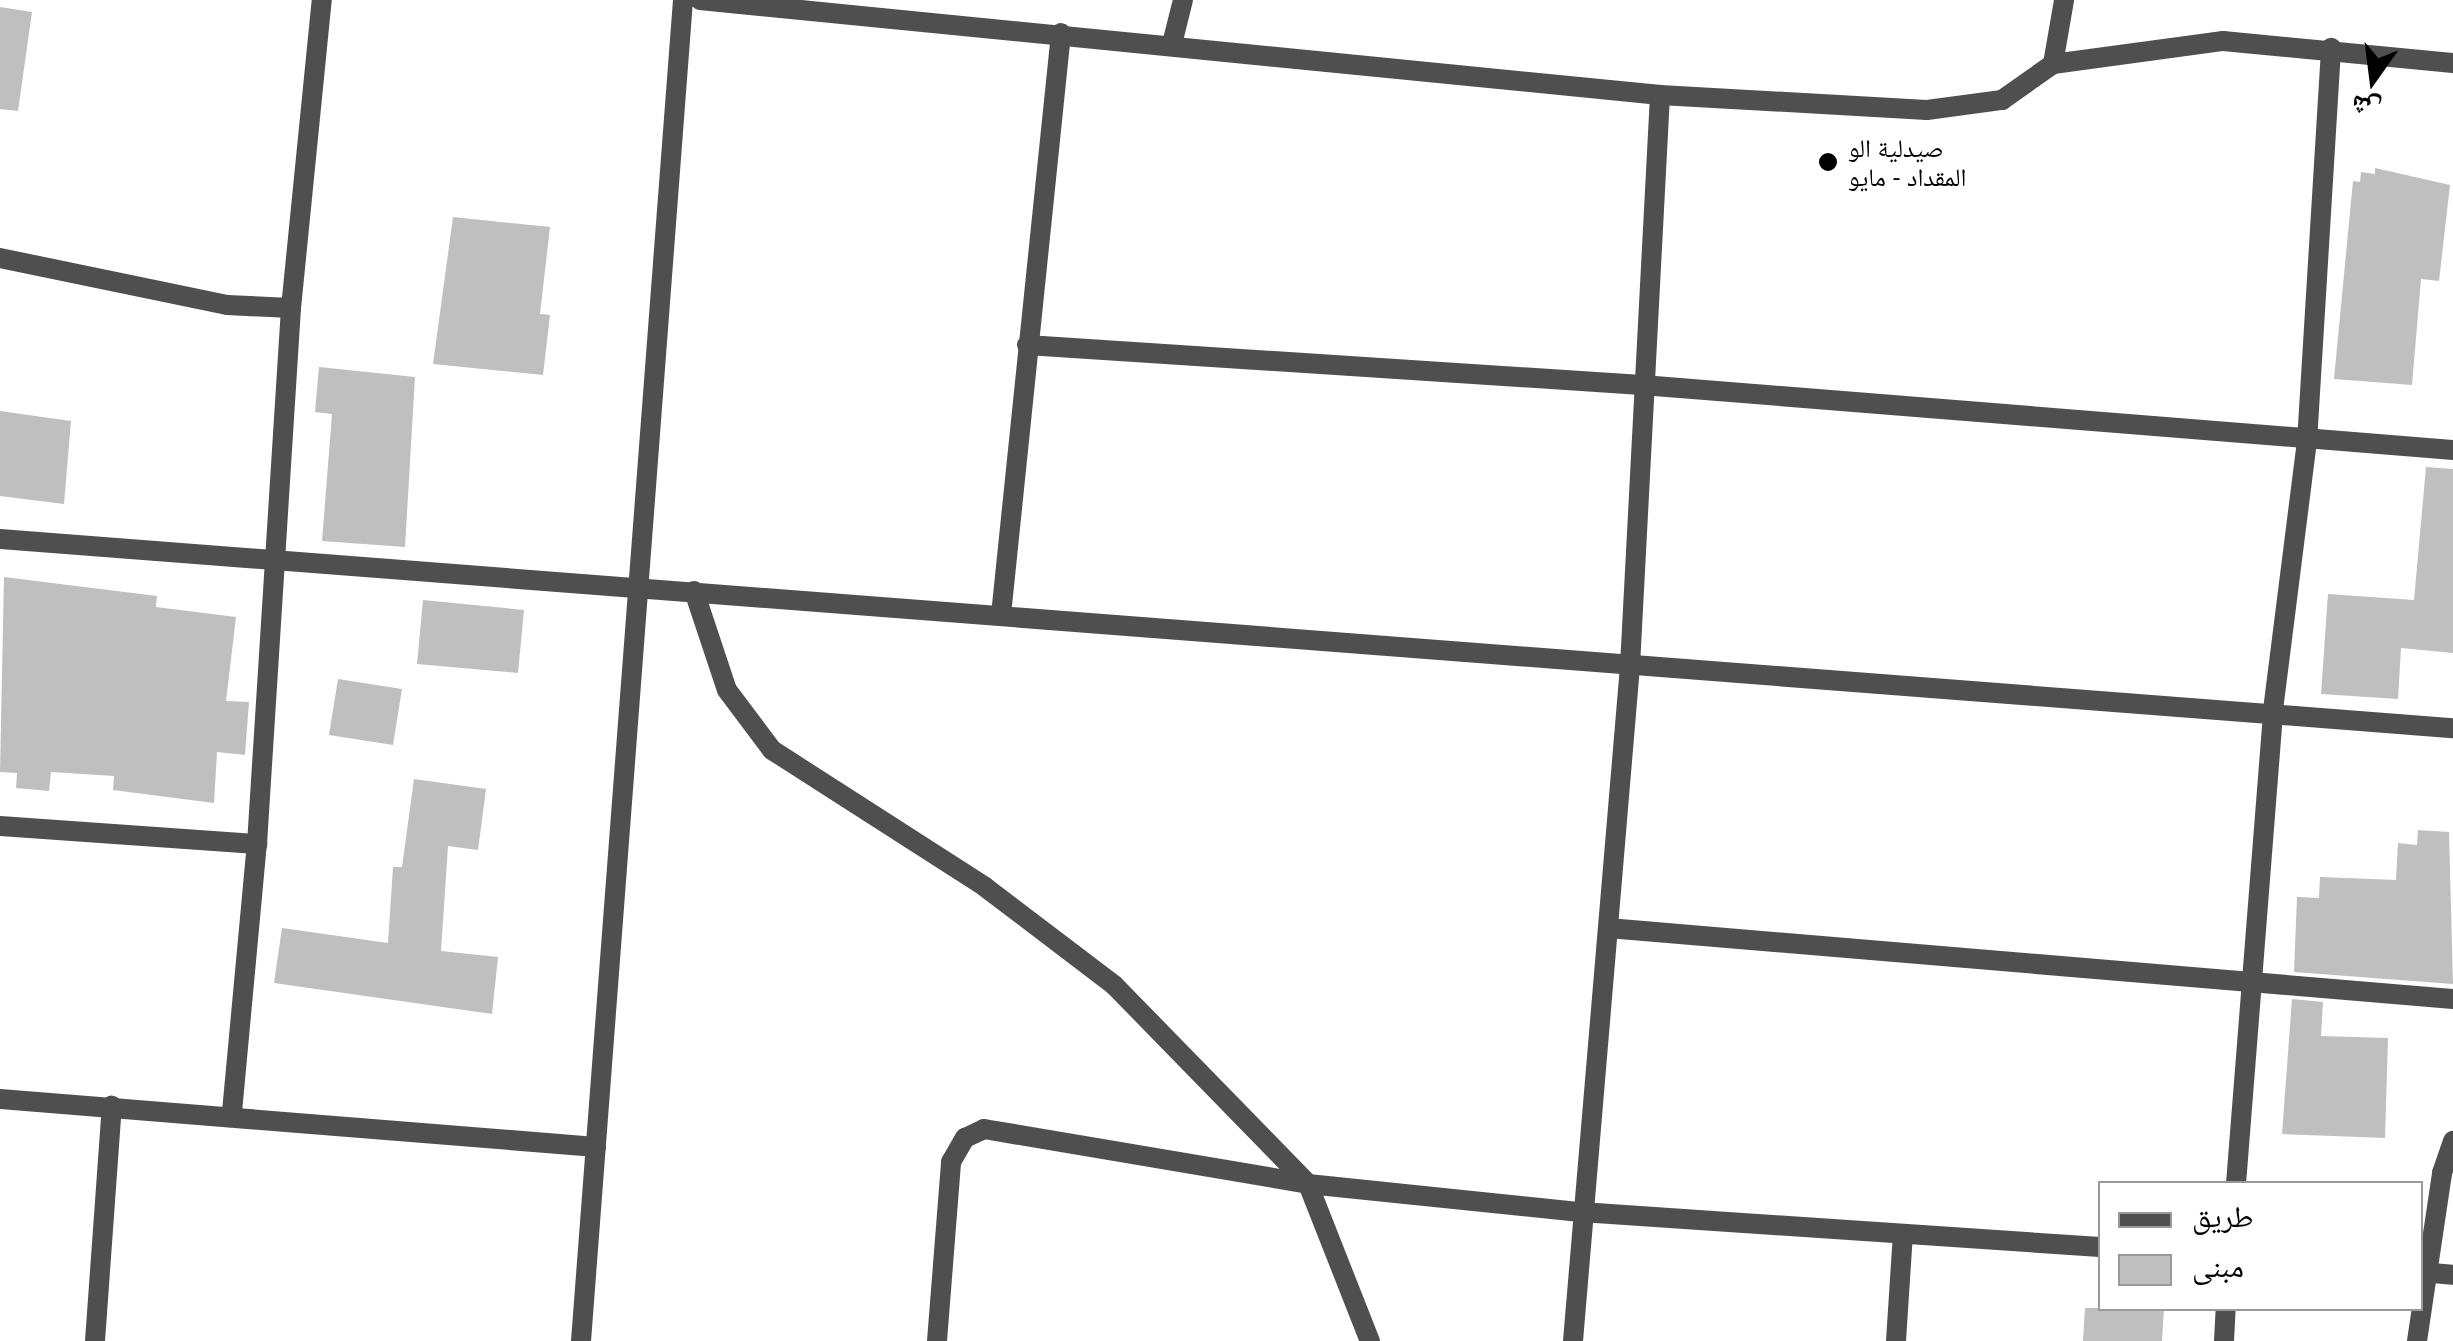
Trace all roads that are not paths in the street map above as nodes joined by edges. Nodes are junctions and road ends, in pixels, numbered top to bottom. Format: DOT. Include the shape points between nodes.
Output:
graph roads {
  1 [pos="322,0"];
  2 [pos="684,0"];
  3 [pos="700,0"];
  4 [pos="1183,0"];
  5 [pos="2064,0"];
  6 [pos="1061,34"];
  7 [pos="1172,44"];
  8 [pos="2331,48"];
  9 [pos="2453,63"];
  10 [pos="2053,64"];
  11 [pos="1660,95"];
  12 [pos="0,258"];
  13 [pos="291,308"];
  14 [pos="1027,345"];
  15 [pos="1642,385"];
  16 [pos="2307,442"];
  17 [pos="2453,450"];
  18 [pos="0,539"];
  19 [pos="275,558"];
  20 [pos="642,588"];
  21 [pos="694,591"];
  22 [pos="1001,616"];
  23 [pos="1630,666"];
  24 [pos="2273,710"];
  25 [pos="2453,728"];
  26 [pos="0,826"];
  27 [pos="257,844"];
  28 [pos="1608,928"];
  29 [pos="2254,984"];
  30 [pos="2453,999"];
  31 [pos="0,1098"];
  32 [pos="112,1106"];
  33 [pos="232,1112"];
  34 [pos="2453,1140"];
  35 [pos="596,1147"];
  36 [pos="2236,1181"];
  37 [pos="1308,1184"];
  38 [pos="1581,1212"];
  39 [pos="1903,1234"];
  40 [pos="2098,1247"];
  41 [pos="2423,1272"];
  42 [pos="2453,1275"];
  43 [pos="2226,1311"];
  44 [pos="2420,1311"];
  45 [pos="95,1341"];
  46 [pos="581,1341"];
  47 [pos="937,1341"];
  48 [pos="1370,1341"];
  49 [pos="1573,1341"];
  50 [pos="1896,1341"];
  51 [pos="2224,1341"];
  52 [pos="2417,1341"];
  1 -- 13 [label="street"];
  2 -- 20 [label="street"];
  3 -- 6 [label="street"];
  4 -- 7 [label="street"];
  5 -- 10 [label="street"];
  6 -- 7 [label="street"];
  6 -- 14 [label="street"];
  7 -- 11 [label="street"];
  8 -- 9 [label="street"];
  8 -- 10 [label="street" via="2223,41"];
  8 -- 16 [label="street"];
  10 -- 11 [label="street" via="2002,100 1967,110"];
  11 -- 15 [label="street"];
  12 -- 13 [label="street" via="227,305"];
  13 -- 19 [label="street"];
  14 -- 15 [label="street"];
  14 -- 22 [label="street"];
  15 -- 16 [label="street"];
  15 -- 23 [label="street"];
  16 -- 17 [label="street"];
  16 -- 24 [label="street"];
  18 -- 19 [label="street"];
  19 -- 20 [label="street"];
  19 -- 27 [label="street"];
  20 -- 21 [label="street"];
  20 -- 35 [label="street"];
  21 -- 22 [label="street"];
  21 -- 37 [label="street" via="727,690 772,750 985,887 1114,986"];
  22 -- 23 [label="street"];
  23 -- 24 [label="street"];
  23 -- 28 [label="street"];
  24 -- 25 [label="street"];
  24 -- 29 [label="street"];
  26 -- 27 [label="street"];
  27 -- 33 [label="street"];
  28 -- 29 [label="street"];
  28 -- 38 [label="street"];
  29 -- 30 [label="street"];
  29 -- 36 [label="street"];
  31 -- 32 [label="street"];
  32 -- 33 [label="street"];
  32 -- 45 [label="street"];
  33 -- 35 [label="street"];
  34 -- 41 [label="street"];
  35 -- 46 [label="street"];
  37 -- 38 [label="street"];
  37 -- 47 [label="street" via="984,1130 965,1138 952,1162"];
  37 -- 48 [label="street"];
  38 -- 39 [label="street"];
  38 -- 49 [label="street"];
  39 -- 40 [label="street"];
  39 -- 50 [label="street"];
  41 -- 42 [label="street"];
  43 -- 51 [label="street"];
  44 -- 52 [label="street"];
}
